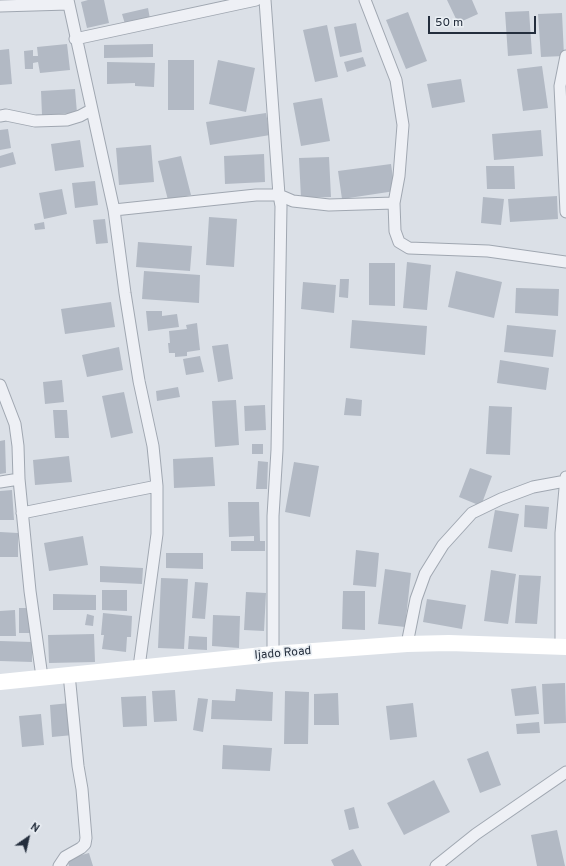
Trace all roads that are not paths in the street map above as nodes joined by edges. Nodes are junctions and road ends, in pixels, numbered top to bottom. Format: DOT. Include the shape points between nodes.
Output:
graph roads {
  1 [pos="256,0"];
  2 [pos="265,0"];
  3 [pos="365,0"];
  4 [pos="68,2"];
  5 [pos="0,6"];
  6 [pos="75,39"];
  7 [pos="566,56"];
  8 [pos="92,110"];
  9 [pos="0,116"];
  10 [pos="279,195"];
  11 [pos="566,198"];
  12 [pos="394,203"];
  13 [pos="114,210"];
  14 [pos="566,212"];
  15 [pos="566,262"];
  16 [pos="0,385"];
  17 [pos="566,477"];
  18 [pos="20,479"];
  19 [pos="566,481"];
  20 [pos="0,482"];
  21 [pos="157,486"];
  22 [pos="22,513"];
  23 [pos="407,644"];
  24 [pos="563,647"];
  25 [pos="273,654"];
  26 [pos="139,667"];
  27 [pos="69,674"];
  28 [pos="42,677"];
  29 [pos="0,682"];
  30 [pos="566,772"];
  31 [pos="58,866"];
  32 [pos="436,866"];
  1 -- 6 [label="street"];
  2 -- 10 [label="street"];
  3 -- 12 [label="street" via="396,80 403,125"];
  4 -- 5 [label="street"];
  4 -- 6 [label="street"];
  6 -- 8 [label="street"];
  7 -- 11 [label="street" via="560,86"];
  8 -- 9 [label="street" via="66,120"];
  8 -- 13 [label="street"];
  10 -- 12 [label="street" via="293,201 329,205"];
  10 -- 13 [label="street" via="238,196"];
  10 -- 25 [label="street" via="281,221 277,443 273,516"];
  11 -- 14 [label="street"];
  12 -- 15 [label="street" via="394,231 399,242 409,248 488,251"];
  13 -- 21 [label="street" via="124,293"];
  16 -- 18 [label="street" via="15,424"];
  17 -- 19 [label="street"];
  18 -- 20 [label="street"];
  18 -- 22 [label="street"];
  19 -- 23 [label="street" via="533,487 472,513 443,545 425,574 416,599"];
  19 -- 24 [label="street" via="560,533"];
  21 -- 22 [label="street"];
  21 -- 26 [label="street" via="157,534"];
  22 -- 28 [label="street"];
  23 -- 24 [label="street, Ijado Road"];
  23 -- 25 [label="street, Ijado Road"];
  25 -- 26 [label="street, Ijado Road"];
  26 -- 27 [label="street, Ijado Road"];
  27 -- 28 [label="street, Ijado Road"];
  27 -- 31 [label="street" via="86,838 81,848 65,857"];
  28 -- 29 [label="street, Ijado Road"];
  30 -- 32 [label="street" via="476,834"];
}
